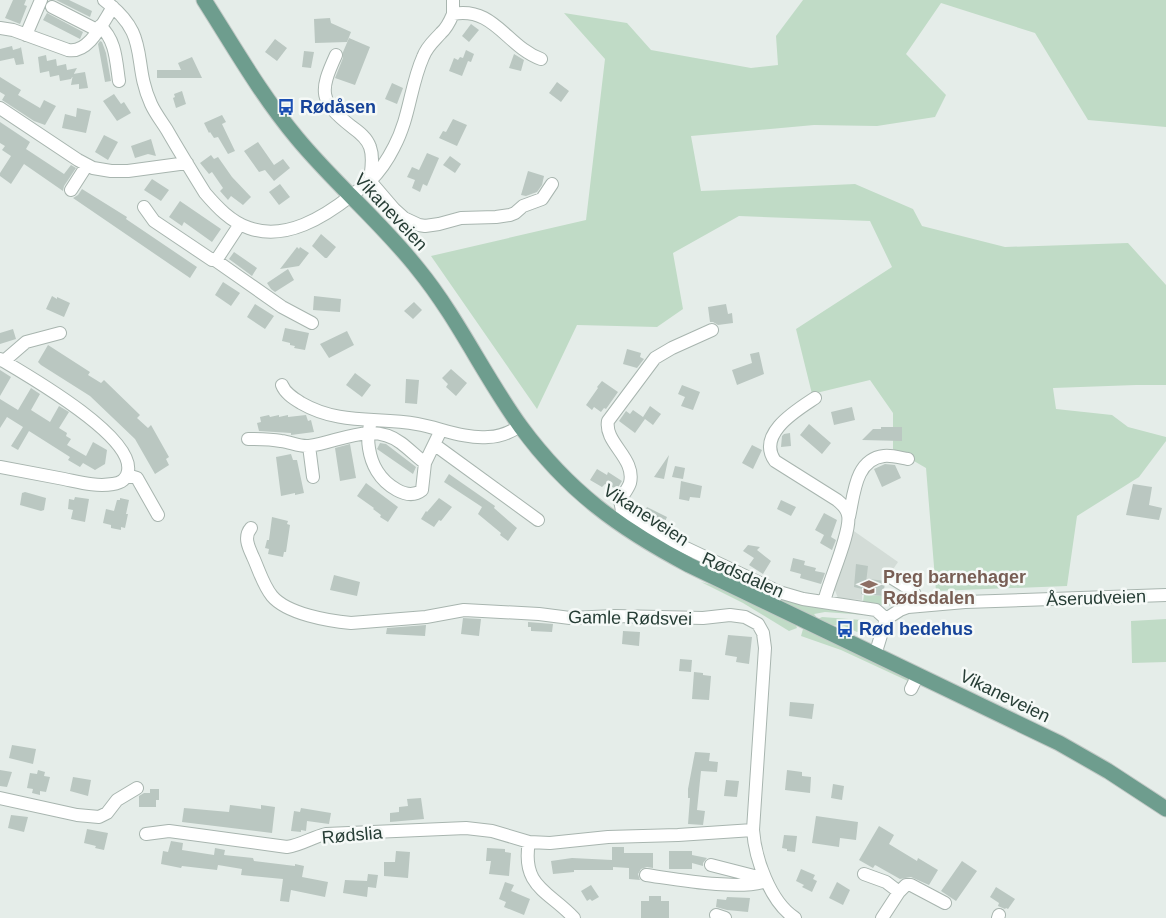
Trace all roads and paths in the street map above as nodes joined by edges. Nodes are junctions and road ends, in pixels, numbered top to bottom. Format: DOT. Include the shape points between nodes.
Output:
graph roads {
  1 [pos="204,0"];
  2 [pos="453,0"];
  3 [pos="46,4"];
  4 [pos="109,4"];
  5 [pos="453,14"];
  6 [pos="0,28"];
  7 [pos="99,28"];
  8 [pos="26,35"];
  9 [pos="336,55"];
  10 [pos="541,59"];
  11 [pos="119,81"];
  12 [pos="0,108"];
  13 [pos="187,163"];
  14 [pos="88,165"];
  15 [pos="370,181"];
  16 [pos="552,184"];
  17 [pos="70,190"];
  18 [pos="350,196"];
  19 [pos="144,207"];
  20 [pos="240,224"];
  21 [pos="215,260"];
  22 [pos="312,322"];
  23 [pos="712,330"];
  24 [pos="60,333"];
  25 [pos="2,360"];
  26 [pos="282,385"];
  27 [pos="814,398"];
  28 [pos="520,426"];
  29 [pos="369,427"];
  30 [pos="441,430"];
  31 [pos="248,439"];
  32 [pos="309,446"];
  33 [pos="435,446"];
  34 [pos="908,460"];
  35 [pos="425,464"];
  36 [pos="0,467"];
  37 [pos="128,475"];
  38 [pos="313,476"];
  39 [pos="158,515"];
  40 [pos="849,517"];
  41 [pos="538,520"];
  42 [pos="251,528"];
  43 [pos="892,578"];
  44 [pos="1166,595"];
  45 [pos="824,602"];
  46 [pos="920,605"];
  47 [pos="886,619"];
  48 [pos="875,654"];
  49 [pos="918,675"];
  50 [pos="911,689"];
  51 [pos="136,788"];
  52 [pos="0,798"];
  53 [pos="1166,809"];
  54 [pos="752,830"];
  55 [pos="146,834"];
  56 [pos="529,842"];
  57 [pos="711,865"];
  58 [pos="864,874"];
  59 [pos="646,875"];
  60 [pos="765,878"];
  61 [pos="899,892"];
  62 [pos="945,903"];
  63 [pos="574,918"];
  64 [pos="795,918"];
  65 [pos="882,918"];
  1 -- 18 [label="main road, Vikaneveien" via="268,102"];
  2 -- 5 [label="street"];
  3 -- 7 [label="street"];
  3 -- 8 [label="street"];
  4 -- 7 [label="street"];
  4 -- 13 [label="street" via="122,16 136,38 150,101"];
  5 -- 10 [label="street" via="462,12 482,16 524,51"];
  5 -- 15 [label="street" via="422,58 400,136"];
  6 -- 8 [label="street"];
  7 -- 8 [label="street" via="88,43 77,50 68,50"];
  7 -- 11 [label="street" via="113,44"];
  9 -- 15 [label="street" via="325,78 326,100 334,112 369,144 372,160"];
  12 -- 14 [label="street"];
  13 -- 14 [label="street" via="111,171"];
  13 -- 20 [label="street" via="213,202"];
  14 -- 17 [label="street"];
  15 -- 16 [label="street" via="404,218 425,226 461,218 510,215 542,199"];
  15 -- 18 [label="street"];
  18 -- 20 [label="street" via="317,218 285,230 266,231"];
  18 -- 28 [label="main road, Vikaneveien" via="417,267 438,295"];
  19 -- 21 [label="street" via="154,221"];
  20 -- 21 [label="street"];
  21 -- 22 [label="street" via="282,307"];
  23 -- 45 [label="street, Rødsdalen" via="655,358 608,420 610,434 630,475 628,487 620,500 622,511 648,530 779,592"];
  24 -- 25 [label="street" via="26,342"];
  25 -- 37 [label="street" via="94,421 124,454"];
  26 -- 29 [label="street" via="288,394 312,409"];
  27 -- 40 [label="street" via="775,430 771,454 774,461 837,500"];
  28 -- 30 [label="street" via="503,435 489,437"];
  28 -- 48 [label="main road, Vikaneveien" via="578,491 628,531 689,565"];
  29 -- 30 [label="street" via="405,422"];
  29 -- 32 [label="street"];
  29 -- 35 [label="street" via="400,442"];
  29 -- 35 [label="street" via="371,455 377,471 403,493 411,495 422,490"];
  30 -- 33 [label="street"];
  31 -- 32 [label="street"];
  32 -- 38 [label="street"];
  33 -- 35 [label="street"];
  33 -- 41 [label="street"];
  34 -- 40 [label="street" via="882,456 863,467"];
  36 -- 37 [label="street" via="103,485 121,482"];
  37 -- 39 [label="street" via="137,478"];
  40 -- 45 [label="street"];
  42 -- 54 [label="street, Gamle Rødsvei" via="247,536 250,550 264,583 276,600 300,612 339,622 426,617 464,610 570,618 730,615 752,620 761,628 765,648"];
  43 -- 46 [label="street" via="909,587"];
  44 -- 46 [label="street, Åserudveien"];
  45 -- 47 [label="street, Rødsdalen" via="876,610"];
  46 -- 47 [label="street, Åserudveien" via="900,610"];
  47 -- 48 [label="street"];
  48 -- 49 [label="main road, Vikaneveien"];
  49 -- 50 [label="street"];
  49 -- 53 [label="main road, Vikaneveien" via="1059,743"];
  51 -- 52 [label="street" via="99,817"];
  54 -- 56 [label="street, Rødslia"];
  54 -- 60 [label="street, Gamle Rødsvei" via="756,855"];
  55 -- 56 [label="street, Rødslia" via="169,831 287,847 326,834 466,828 492,831"];
  56 -- 63 [label="street" via="527,860 533,880"];
  57 -- 60 [label="street"];
  58 -- 61 [label="street" via="886,882"];
  59 -- 60 [label="street" via="729,884 753,884"];
  60 -- 64 [label="street, Gamle Rødsvei" via="783,907"];
  61 -- 62 [label="street" via="906,885 911,885"];
  61 -- 65 [label="street"];
}
